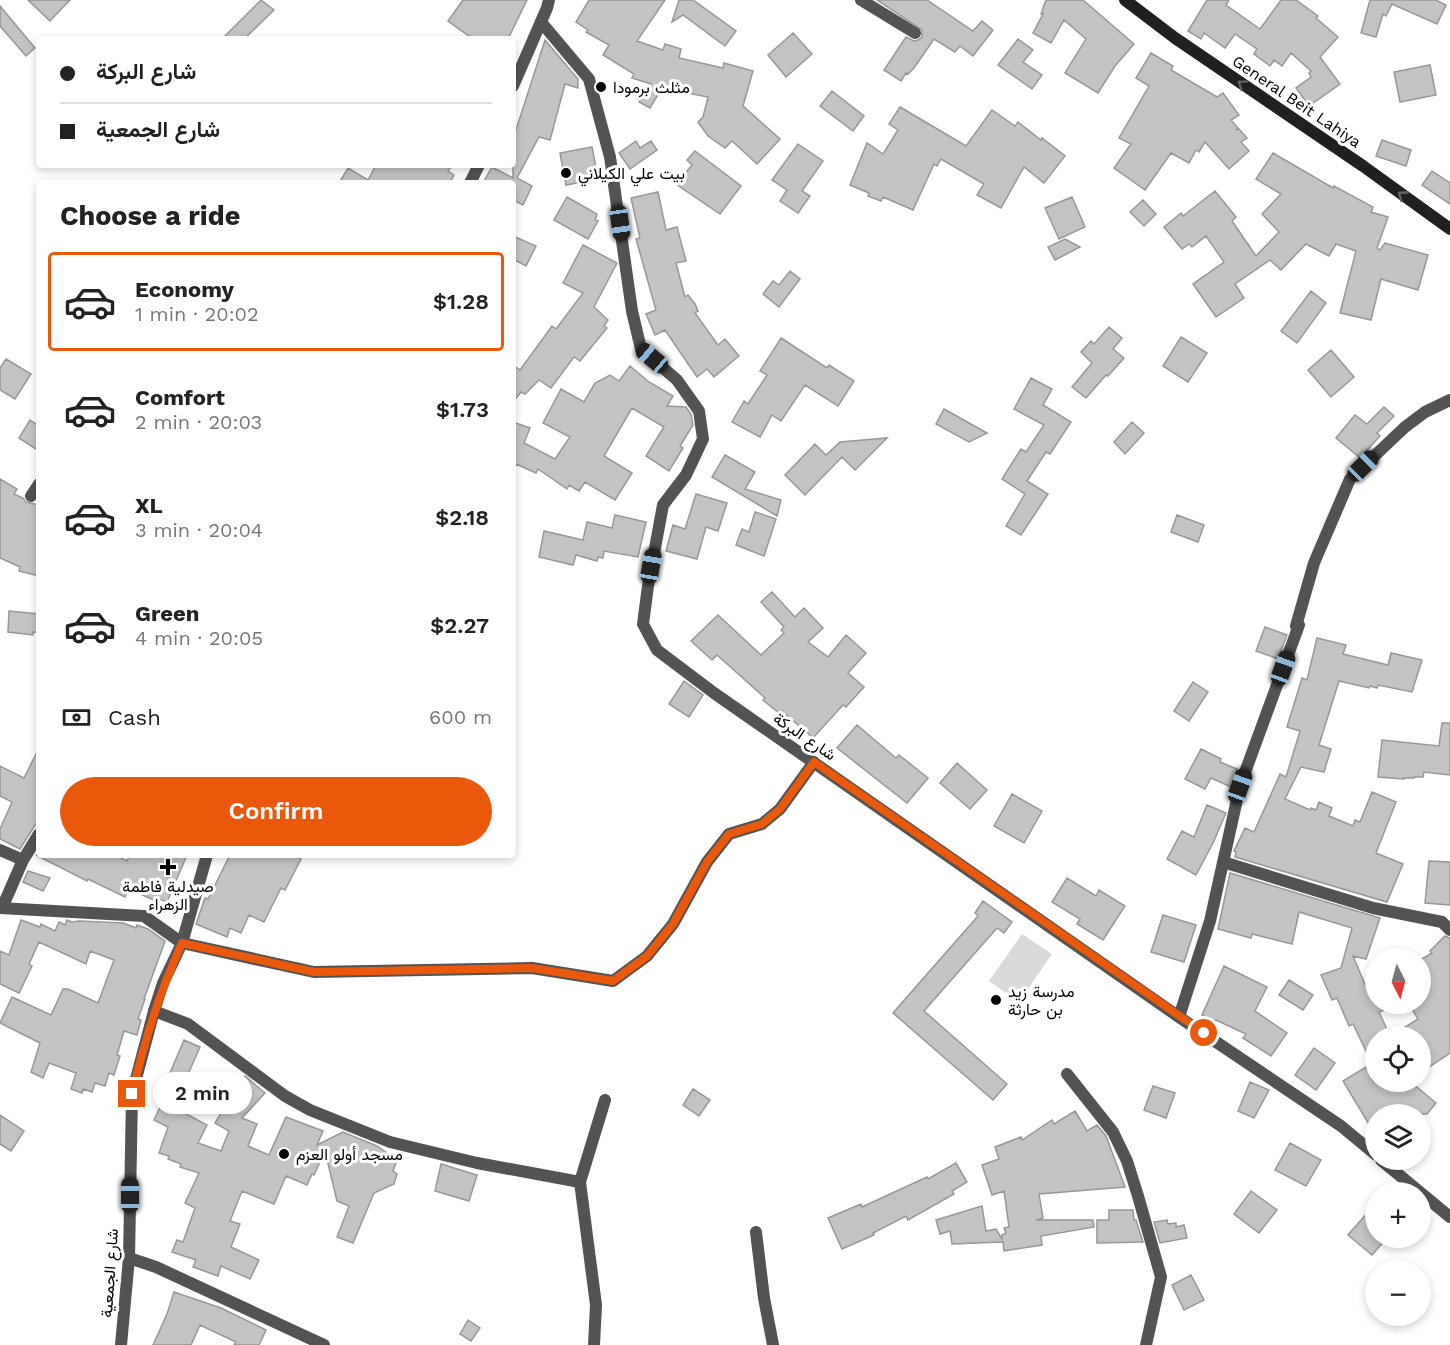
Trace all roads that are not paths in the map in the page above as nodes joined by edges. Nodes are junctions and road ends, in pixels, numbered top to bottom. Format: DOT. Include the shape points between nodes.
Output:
graph roads {
  1 [pos="549,0"];
  2 [pos="861,0"];
  3 [pos="1125,0"];
  4 [pos="541,22"];
  5 [pos="915,33"];
  6 [pos="516,79"];
  7 [pos="1450,229"];
  8 [pos="1450,400"];
  9 [pos="36,488"];
  10 [pos="31,496"];
  11 [pos="814,762"];
  12 [pos="36,839"];
  13 [pos="0,850"];
  14 [pos="206,858"];
  15 [pos="22,860"];
  16 [pos="1223,862"];
  17 [pos="1,908"];
  18 [pos="1450,930"];
  19 [pos="182,943"];
  20 [pos="154,1011"];
  21 [pos="1179,1017"];
  22 [pos="1067,1074"];
  23 [pos="605,1100"];
  24 [pos="1365,1146"];
  25 [pos="1393,1170"];
  26 [pos="580,1182"];
  27 [pos="1450,1217"];
  28 [pos="756,1232"];
  29 [pos="129,1258"];
  30 [pos="121,1345"];
  31 [pos="324,1345"];
  32 [pos="594,1345"];
  33 [pos="773,1345"];
  34 [pos="1146,1345"];
  1 -- 4 [label="street"];
  2 -- 5 [label="street"];
  7 -- 3 [label="main road, General Beit Lahiya, one-way"];
  4 -- 6 [label="street"];
  4 -- 11 [label="street, شارع البركة" via="589,79 610,157 641,349 677,380 699,411 703,439 686,475 663,505 643,624 657,650"];
  8 -- 16 [label="street" via="1404,427 1350,479 1314,563 1296,626 1299,625 1240,786"];
  9 -- 10 [label="street"];
  11 -- 19 [label="street" via="780,809 762,824 729,834 707,862 673,924 647,956 613,981 532,968 314,972"];
  11 -- 21 [label="street, شارع البركة"];
  12 -- 15 [label="street"];
  13 -- 15 [label="street"];
  14 -- 19 [label="street, شارع الجمعية"];
  15 -- 17 [label="street"];
  16 -- 18 [label="street" via="1372,908 1442,922"];
  16 -- 21 [label="street" via="1210,921"];
  17 -- 19 [label="street" via="144,916"];
  19 -- 20 [label="street, شارع الجمعية"];
  20 -- 26 [label="street" via="188,1024 310,1110 390,1142"];
  20 -- 29 [label="street, شارع الجمعية" via="132,1094"];
  21 -- 24 [label="street, شارع البركة"];
  22 -- 34 [label="street" via="1113,1132 1142,1208 1161,1277"];
  23 -- 26 [label="street"];
  25 -- 27 [label="street"];
  26 -- 32 [label="street" via="596,1305"];
  28 -- 33 [label="street"];
  29 -- 30 [label="street, شارع الجمعية"];
  29 -- 31 [label="street"];
}
